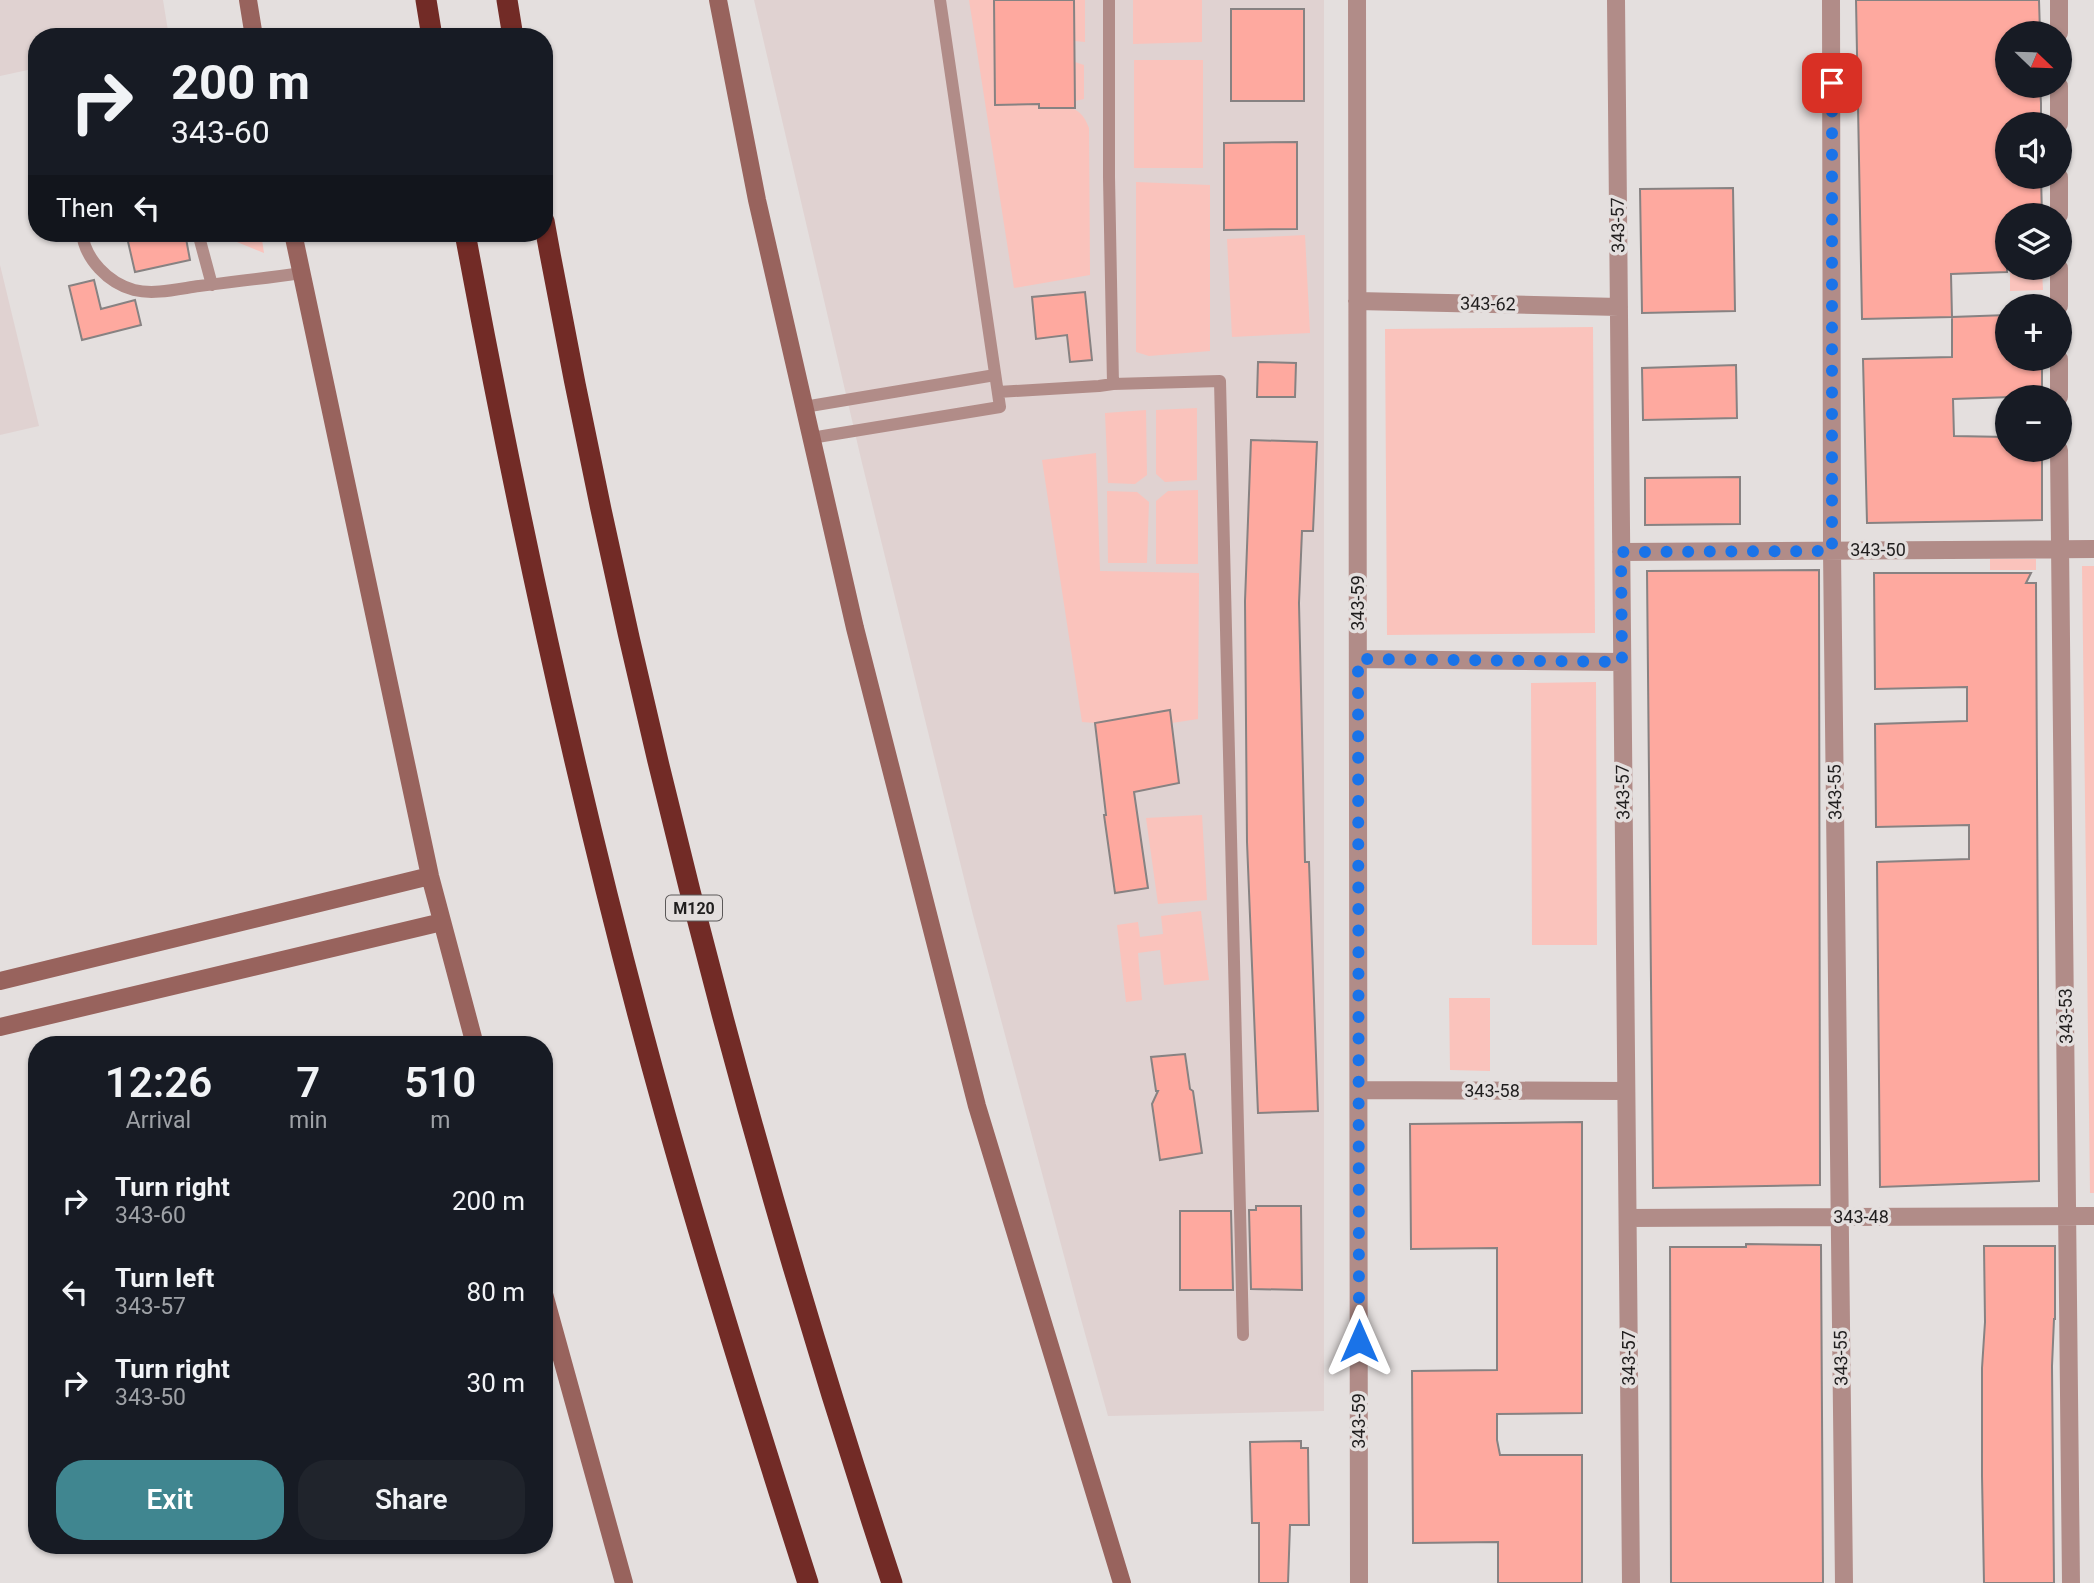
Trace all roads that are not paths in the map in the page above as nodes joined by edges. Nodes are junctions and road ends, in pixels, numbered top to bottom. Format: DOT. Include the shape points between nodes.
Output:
graph roads {
  1 [pos="248,0"];
  2 [pos="426,0"];
  3 [pos="507,0"];
  4 [pos="718,0"];
  5 [pos="940,0"];
  6 [pos="1109,0"];
  7 [pos="1357,0"];
  8 [pos="1616,0"];
  9 [pos="1831,0"];
  10 [pos="2059,0"];
  11 [pos="2059,21"];
  12 [pos="253,28"];
  13 [pos="431,28"];
  14 [pos="512,28"];
  15 [pos="84,242"];
  16 [pos="200,242"];
  17 [pos="295,242"];
  18 [pos="468,242"];
  19 [pos="548,242"];
  20 [pos="301,273"];
  21 [pos="212,285"];
  22 [pos="1357,301"];
  23 [pos="1619,307"];
  24 [pos="995,374"];
  25 [pos="1113,384"];
  26 [pos="998,391"];
  27 [pos="804,407"];
  28 [pos="811,439"];
  29 [pos="2059,462"];
  30 [pos="2094,549"];
  31 [pos="2060,550"];
  32 [pos="1832,551"];
  33 [pos="1621,552"];
  34 [pos="1358,659"];
  35 [pos="1622,662"];
  36 [pos="430,876"];
  37 [pos="442,922"];
  38 [pos="0,981"];
  39 [pos="0,1027"];
  40 [pos="473,1036"];
  41 [pos="1359,1090"];
  42 [pos="1626,1091"];
  43 [pos="2068,1216"];
  44 [pos="2094,1216"];
  45 [pos="1840,1217"];
  46 [pos="1628,1218"];
  47 [pos="553,1327"];
  48 [pos="1242,1335"];
  49 [pos="624,1583"];
  50 [pos="808,1583"];
  51 [pos="892,1583"];
  52 [pos="1122,1583"];
  53 [pos="1359,1583"];
  54 [pos="1631,1583"];
  55 [pos="1844,1583"];
  56 [pos="2071,1583"];
  1 -- 12 [label="street"];
  2 -- 13 [label="highway"];
  3 -- 14 [label="highway"];
  4 -- 27 [label="street"];
  5 -- 24 [label="lane"];
  6 -- 25 [label="lane"];
  7 -- 22 [label="street, 343-59"];
  8 -- 23 [label="street, 343-57"];
  9 -- 32 [label="street, 343-55"];
  10 -- 11 [label="street"];
  15 -- 21 [label="lane" via="93,262 111,280 134,290"];
  16 -- 21 [label="lane"];
  17 -- 20 [label="street"];
  18 -- 50 [label="highway" via="501,426 618,933 733,1350"];
  19 -- 51 [label="highway, M120" via="603,516 721,1015 804,1307"];
  20 -- 21 [label="lane"];
  20 -- 36 [label="street"];
  22 -- 23 [label="street, 343-62"];
  22 -- 34 [label="street, 343-59"];
  23 -- 33 [label="street, 343-57"];
  24 -- 26 [label="lane"];
  24 -- 27 [label="lane"];
  25 -- 26 [label="lane"];
  25 -- 48 [label="lane" via="1220,381"];
  26 -- 28 [label="lane" via="1000,407"];
  27 -- 28 [label="street"];
  28 -- 52 [label="street" via="977,1105"];
  29 -- 31 [label="street, 343-53"];
  30 -- 31 [label="street, 343-50"];
  31 -- 32 [label="street, 343-50"];
  31 -- 43 [label="street, 343-53"];
  32 -- 33 [label="street, 343-50"];
  32 -- 45 [label="street, 343-55"];
  33 -- 35 [label="street, 343-57"];
  34 -- 35 [label="street"];
  34 -- 41 [label="street, 343-59"];
  35 -- 42 [label="street, 343-57"];
  36 -- 37 [label="street"];
  36 -- 38 [label="street"];
  37 -- 39 [label="street"];
  37 -- 40 [label="street"];
  41 -- 42 [label="street, 343-58"];
  41 -- 53 [label="street, 343-59"];
  42 -- 46 [label="street, 343-57"];
  43 -- 44 [label="street, 343-48"];
  43 -- 45 [label="street, 343-48"];
  43 -- 56 [label="street, 343-53"];
  45 -- 46 [label="street, 343-48"];
  45 -- 55 [label="street, 343-55"];
  46 -- 54 [label="street, 343-57"];
  47 -- 49 [label="street"];
}
